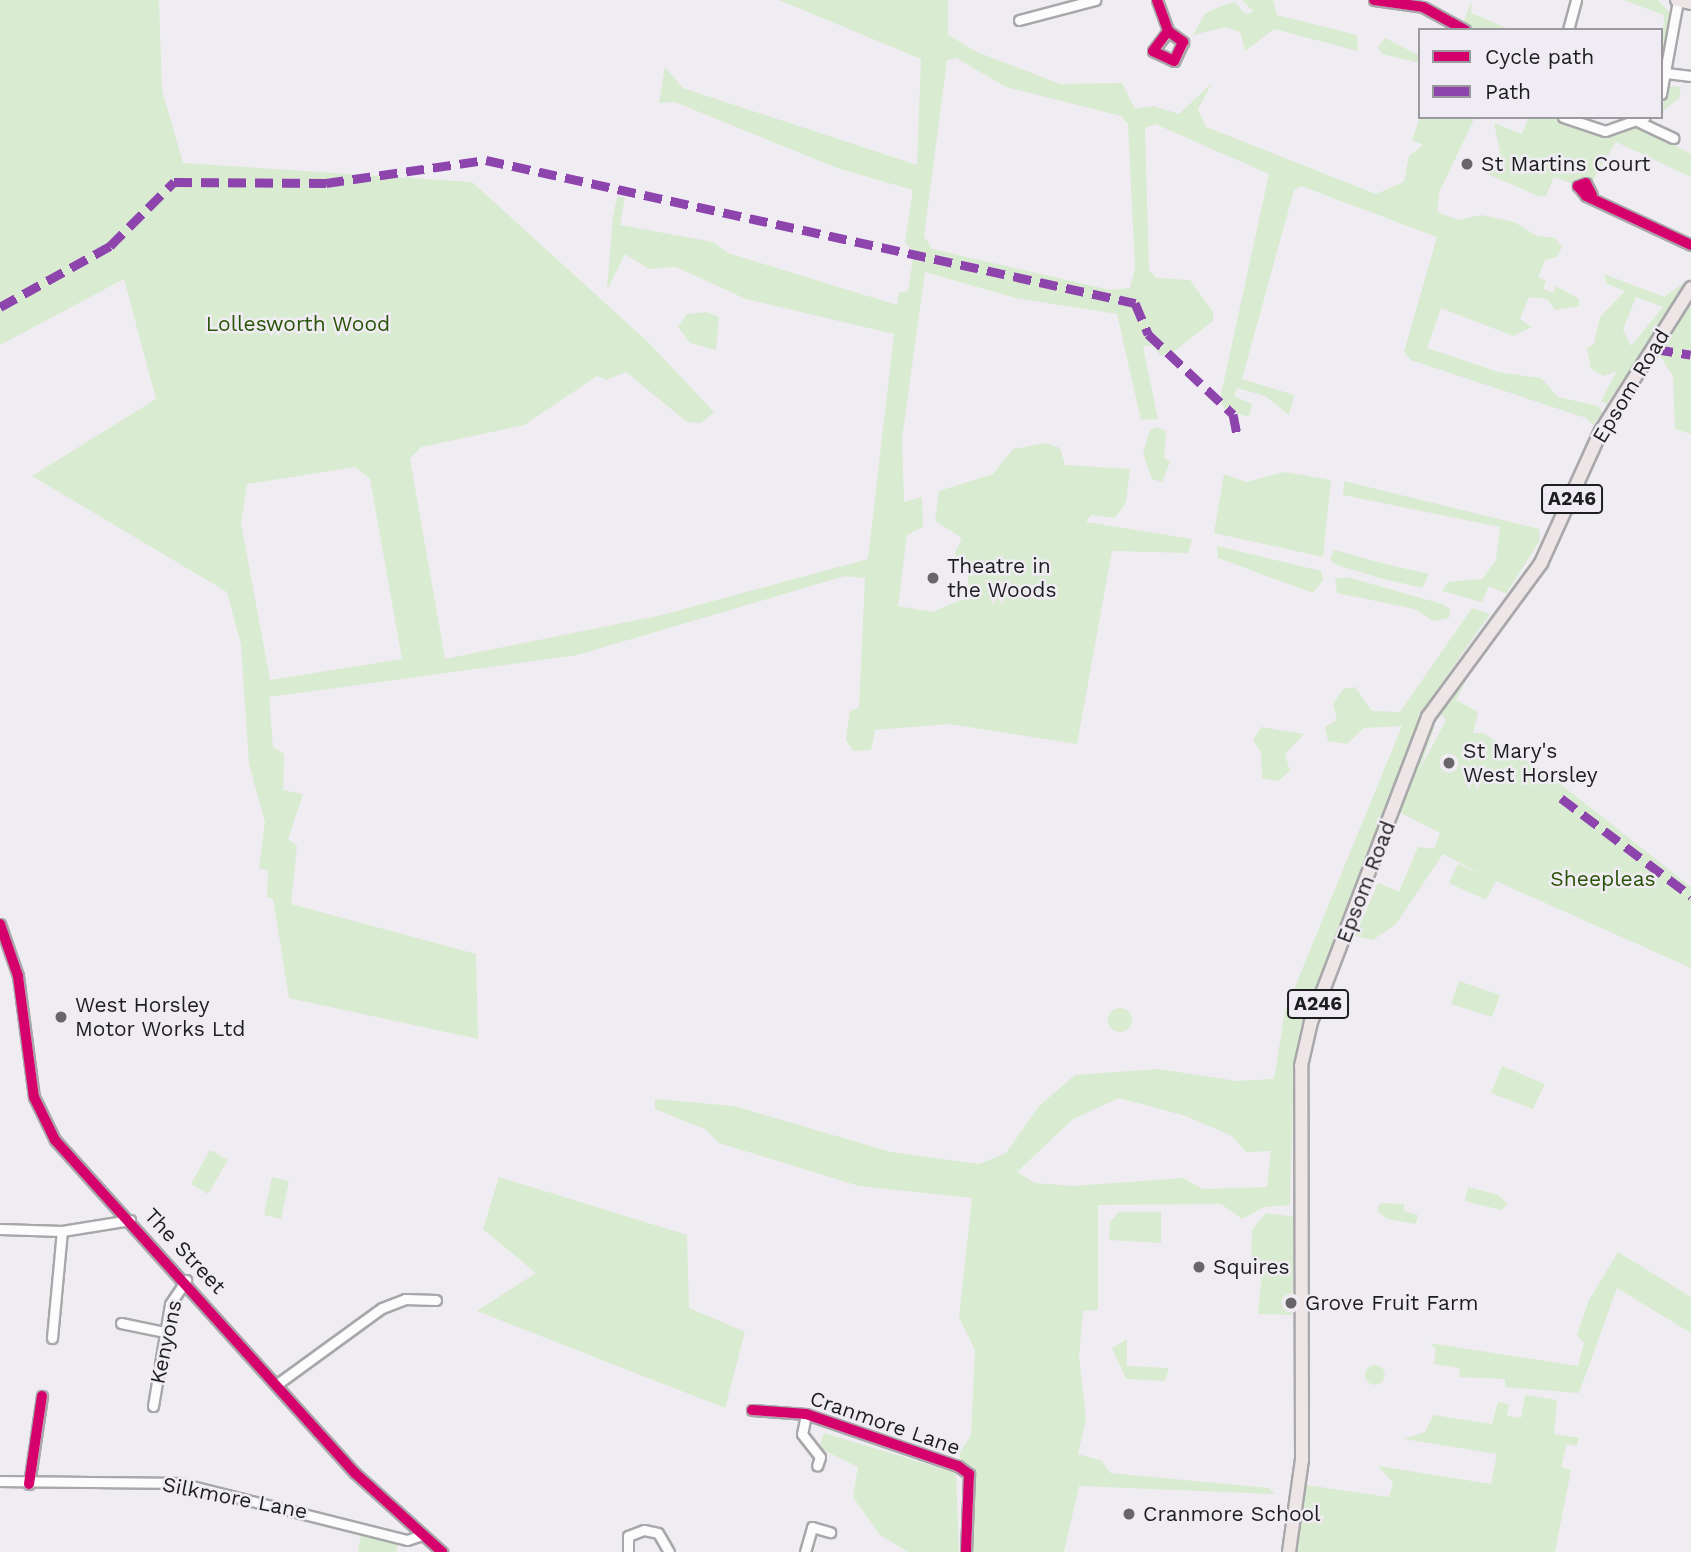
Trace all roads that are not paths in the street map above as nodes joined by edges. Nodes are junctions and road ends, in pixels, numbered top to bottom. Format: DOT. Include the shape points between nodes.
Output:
graph roads {
  1 [pos="1093,0"];
  2 [pos="1157,0"];
  3 [pos="1374,0"];
  4 [pos="1576,0"];
  5 [pos="1677,0"];
  6 [pos="1691,3"];
  7 [pos="1019,20"];
  8 [pos="1461,28"];
  9 [pos="1569,28"];
  10 [pos="1168,31"];
  11 [pos="1666,73"];
  12 [pos="1691,76"];
  13 [pos="1663,86"];
  14 [pos="1569,119"];
  15 [pos="1642,120"];
  16 [pos="1674,138"];
  17 [pos="1592,195"];
  18 [pos="1691,245"];
  19 [pos="1691,288"];
  20 [pos="0,924"];
  21 [pos="130,1220"];
  22 [pos="0,1228"];
  23 [pos="62,1231"];
  24 [pos="186,1280"];
  25 [pos="436,1300"];
  26 [pos="121,1323"];
  27 [pos="165,1332"];
  28 [pos="52,1338"];
  29 [pos="280,1382"];
  30 [pos="42,1396"];
  31 [pos="153,1406"];
  32 [pos="752,1410"];
  33 [pos="806,1414"];
  34 [pos="817,1466"];
  35 [pos="0,1481"];
  36 [pos="29,1484"];
  37 [pos="830,1532"];
  38 [pos="422,1535"];
  39 [pos="442,1552"];
  40 [pos="628,1552"];
  41 [pos="669,1552"];
  42 [pos="805,1552"];
  43 [pos="966,1552"];
  44 [pos="1289,1552"];
  1 -- 7 [label="street"];
  2 -- 10 [label="street"];
  3 -- 8 [label="street" via="1423,7"];
  4 -- 9 [label="street"];
  5 -- 6 [label="main road"];
  5 -- 11 [label="street"];
  11 -- 12 [label="street"];
  11 -- 13 [label="street"];
  14 -- 15 [label="street" via="1605,131"];
  15 -- 16 [label="street"];
  17 -- 18 [label="street"];
  19 -- 44 [label="main road, Epsom Road / A246" via="1601,431 1541,563 1428,717 1311,1022 1301,1066 1302,1460"];
  20 -- 21 [label="street, The Street" via="18,976 40,1112 55,1140"];
  21 -- 23 [label="street"];
  21 -- 24 [label="street, The Street"];
  22 -- 23 [label="street"];
  23 -- 28 [label="street"];
  24 -- 27 [label="street, Kenyons" via="173,1297"];
  24 -- 29 [label="street, The Street"];
  25 -- 29 [label="street" via="405,1299 382,1308"];
  26 -- 27 [label="street"];
  27 -- 31 [label="street, Kenyons"];
  29 -- 38 [label="street, The Street" via="355,1473"];
  30 -- 36 [label="street"];
  32 -- 33 [label="street, Cranmore Lane"];
  33 -- 34 [label="street" via="802,1434 820,1457"];
  33 -- 43 [label="street, Cranmore Lane" via="969,1474"];
  35 -- 36 [label="street, Silkmore Lane"];
  36 -- 38 [label="street, Silkmore Lane" via="180,1483 407,1540"];
  37 -- 42 [label="street" via="812,1527"];
  38 -- 39 [label="street, The Street"];
  40 -- 41 [label="street" via="628,1536 644,1530 657,1533"];
}
